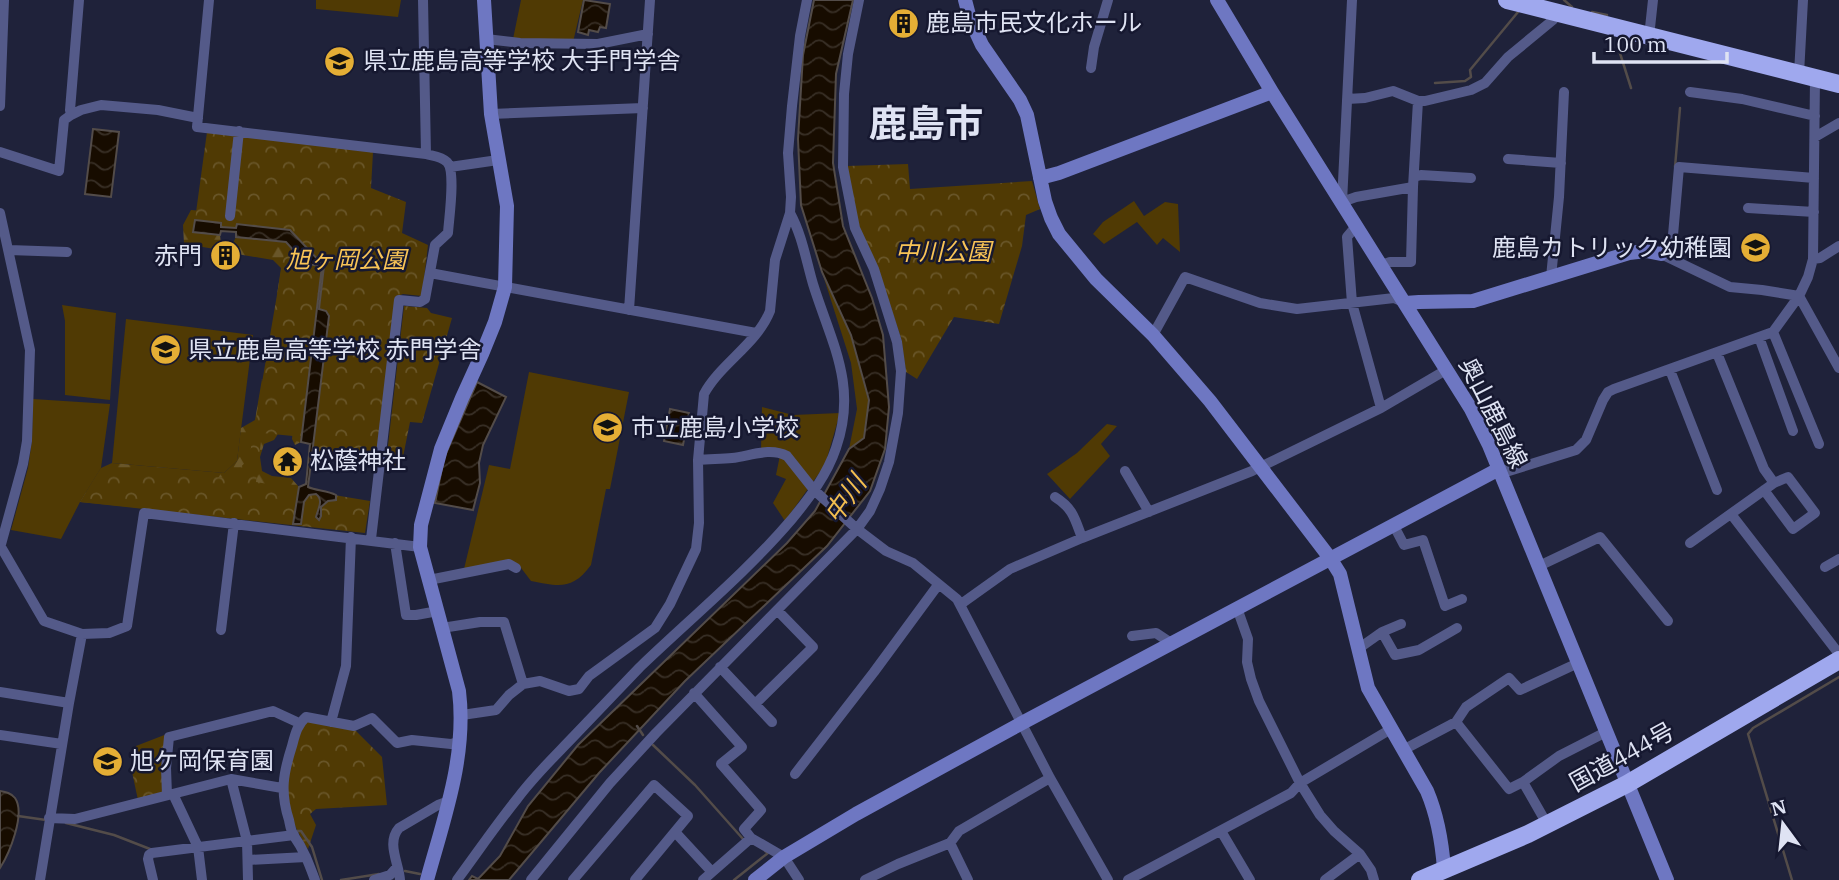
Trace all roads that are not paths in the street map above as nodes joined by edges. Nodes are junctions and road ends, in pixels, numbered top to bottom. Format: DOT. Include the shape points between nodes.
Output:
graph roads {
  1 [pos="4,0"];
  2 [pos="79,0"];
  3 [pos="209,0"];
  4 [pos="423,0"];
  5 [pos="484,0"];
  6 [pos="650,0"];
  7 [pos="807,0"];
  8 [pos="859,0"];
  9 [pos="965,0"];
  10 [pos="1108,0"];
  11 [pos="1217,0"];
  12 [pos="1352,0"];
  13 [pos="1653,0"];
  14 [pos="1803,0"];
  15 [pos="1517,1"];
  16 [pos="1556,13"];
  17 [pos="648,33"];
  18 [pos="1649,37"];
  19 [pos="486,40"];
  20 [pos="1091,68"];
  21 [pos="1807,76"];
  22 [pos="1839,84"];
  23 [pos="1272,92"];
  24 [pos="1564,92"];
  25 [pos="1690,92"];
  26 [pos="1347,99"];
  27 [pos="1418,101"];
  28 [pos="0,106"];
  29 [pos="643,108"];
  30 [pos="491,114"];
  31 [pos="71,115"];
  32 [pos="1815,116"];
  33 [pos="198,118"];
  34 [pos="1839,122"];
  35 [pos="239,131"];
  36 [pos="1815,137"];
  37 [pos="0,152"];
  38 [pos="426,154"];
  39 [pos="1508,159"];
  40 [pos="498,160"];
  41 [pos="1561,163"];
  42 [pos="450,167"];
  43 [pos="1040,177"];
  44 [pos="1471,178"];
  45 [pos="1814,178"];
  46 [pos="1413,182"];
  47 [pos="1342,202"];
  48 [pos="1748,208"];
  49 [pos="1814,212"];
  50 [pos="0,213"];
  51 [pos="790,214"];
  52 [pos="230,216"];
  53 [pos="1357,225"];
  54 [pos="1839,246"];
  55 [pos="9,250"];
  56 [pos="67,252"];
  57 [pos="1661,254"];
  58 [pos="1813,259"];
  59 [pos="1381,265"];
  60 [pos="430,273"];
  61 [pos="1551,277"];
  62 [pos="505,287"];
  63 [pos="1799,296"];
  64 [pos="1352,303"];
  65 [pos="1405,303"];
  66 [pos="629,310"];
  67 [pos="1773,332"];
  68 [pos="756,333"];
  69 [pos="1153,335"];
  70 [pos="1759,337"];
  71 [pos="1717,353"];
  72 [pos="1839,368"];
  73 [pos="1446,370"];
  74 [pos="1670,370"];
  75 [pos="1381,408"];
  76 [pos="1793,431"];
  77 [pos="1819,444"];
  78 [pos="698,460"];
  79 [pos="1260,466"];
  80 [pos="1499,469"];
  81 [pos="1125,471"];
  82 [pos="1774,483"];
  83 [pos="1717,489"];
  84 [pos="814,490"];
  85 [pos="1764,490"];
  86 [pos="1055,497"];
  87 [pos="1149,512"];
  88 [pos="1731,514"];
  89 [pos="233,523"];
  90 [pos="1393,524"];
  91 [pos="857,529"];
  92 [pos="351,537"];
  93 [pos="1082,538"];
  94 [pos="371,539"];
  95 [pos="395,543"];
  96 [pos="1690,543"];
  97 [pos="1,547"];
  98 [pos="420,547"];
  99 [pos="1330,558"];
  100 [pos="1839,559"];
  101 [pos="1539,566"];
  102 [pos="1825,567"];
  103 [pos="516,568"];
  104 [pos="429,580"];
  105 [pos="938,584"];
  106 [pos="1462,599"];
  107 [pos="961,604"];
  108 [pos="1237,608"];
  109 [pos="438,611"];
  110 [pos="778,611"];
  111 [pos="1668,621"];
  112 [pos="1401,624"];
  113 [pos="442,628"];
  114 [pos="1457,628"];
  115 [pos="221,630"];
  116 [pos="1382,632"];
  117 [pos="82,634"];
  118 [pos="1132,636"];
  119 [pos="1171,643"];
  120 [pos="1358,649"];
  121 [pos="1839,654"];
  122 [pos="1839,660"];
  123 [pos="1578,663"];
  124 [pos="720,667"];
  125 [pos="523,684"];
  126 [pos="0,692"];
  127 [pos="694,693"];
  128 [pos="69,703"];
  129 [pos="755,704"];
  130 [pos="462,715"];
  131 [pos="331,722"];
  132 [pos="772,722"];
  133 [pos="1457,722"];
  134 [pos="299,723"];
  135 [pos="1022,723"];
  136 [pos="1391,729"];
  137 [pos="1606,732"];
  138 [pos="0,735"];
  139 [pos="461,741"];
  140 [pos="62,744"];
  141 [pos="1403,750"];
  142 [pos="795,774"];
  143 [pos="1050,778"];
  144 [pos="231,779"];
  145 [pos="1523,782"];
  146 [pos="1300,783"];
  147 [pos="1627,784"];
  148 [pos="282,788"];
  149 [pos="170,794"];
  150 [pos="449,801"];
  151 [pos="49,821"];
  152 [pos="1548,824"];
  153 [pos="1221,831"];
  154 [pos="675,832"];
  155 [pos="294,835"];
  156 [pos="751,838"];
  157 [pos="247,841"];
  158 [pos="950,843"];
  159 [pos="198,847"];
  160 [pos="1360,853"];
  161 [pos="306,857"];
  162 [pos="784,857"];
  163 [pos="248,860"];
  164 [pos="397,867"];
  165 [pos="712,872"];
  166 [pos="1445,874"];
  167 [pos="40,880"];
  168 [pos="153,880"];
  169 [pos="202,880"];
  170 [pos="248,880"];
  171 [pos="315,880"];
  172 [pos="374,880"];
  173 [pos="400,880"];
  174 [pos="427,880"];
  175 [pos="457,880"];
  176 [pos="531,880"];
  177 [pos="573,880"];
  178 [pos="635,880"];
  179 [pos="703,880"];
  180 [pos="755,880"];
  181 [pos="799,880"];
  182 [pos="865,880"];
  183 [pos="968,880"];
  184 [pos="1108,880"];
  185 [pos="1128,880"];
  186 [pos="1250,880"];
  187 [pos="1325,880"];
  188 [pos="1374,880"];
  189 [pos="1420,880"];
  190 [pos="1667,880"];
  1 -- 28 [label="street"];
  2 -- 31 [label="street"];
  3 -- 33 [label="street"];
  4 -- 38 [label="street"];
  5 -- 19 [label="street"];
  6 -- 17 [label="street"];
  7 -- 51 [label="street" via="792,106"];
  8 -- 91 [label="street" via="848,54 843,167 855,228 874,268 897,342 901,372 889,462 870,510"];
  9 -- 43 [label="street" via="982,45 1027,114"];
  10 -- 20 [label="street"];
  11 -- 23 [label="street, 奥山鹿島線"];
  12 -- 26 [label="street"];
  13 -- 18 [label="street"];
  14 -- 21 [label="street"];
  15 -- 16 [label="highway"];
  16 -- 18 [label="highway"];
  16 -- 27 [label="street" via="1485,83"];
  17 -- 19 [label="street" via="598,44"];
  17 -- 29 [label="street"];
  18 -- 21 [label="highway"];
  19 -- 30 [label="street"];
  21 -- 22 [label="highway"];
  21 -- 32 [label="street"];
  23 -- 43 [label="street"];
  23 -- 47 [label="street, 奥山鹿島線"];
  24 -- 41 [label="street"];
  25 -- 32 [label="street"];
  26 -- 27 [label="street" via="1393,91"];
  26 -- 47 [label="street"];
  27 -- 46 [label="street"];
  29 -- 30 [label="street"];
  29 -- 66 [label="street"];
  30 -- 40 [label="street"];
  31 -- 33 [label="street" via="101,105"];
  31 -- 37 [label="street" via="64,120 59,171"];
  32 -- 36 [label="street"];
  33 -- 35 [label="street" via="197,127"];
  34 -- 36 [label="street"];
  35 -- 38 [label="street"];
  35 -- 52 [label="street"];
  36 -- 45 [label="street"];
  38 -- 42 [label="street" via="441,158"];
  39 -- 41 [label="street"];
  40 -- 42 [label="street"];
  40 -- 62 [label="street" via="507,206"];
  41 -- 61 [label="street"];
  42 -- 60 [label="street" via="448,233 435,245"];
  43 -- 69 [label="street" via="1059,234 1096,279"];
  44 -- 46 [label="street" via="1421,175"];
  45 -- 49 [label="street"];
  45 -- 57 [label="street" via="1679,167 1673,235"];
  46 -- 47 [label="street"];
  46 -- 59 [label="street" via="1411,262"];
  47 -- 53 [label="street, 奥山鹿島線"];
  48 -- 49 [label="street"];
  49 -- 58 [label="street"];
  50 -- 55 [label="street"];
  51 -- 68 [label="street" via="775,260 770,311"];
  51 -- 84 [label="street" via="845,390 837,445"];
  53 -- 59 [label="street, 奥山鹿島線"];
  53 -- 64 [label="street" via="1347,237"];
  54 -- 58 [label="street"];
  55 -- 56 [label="street"];
  55 -- 97 [label="street" via="30,350 27,441"];
  57 -- 61 [label="street" via="1637,251"];
  57 -- 63 [label="street" via="1730,287"];
  58 -- 63 [label="street"];
  59 -- 65 [label="street, 奥山鹿島線"];
  60 -- 62 [label="street"];
  60 -- 94 [label="street" via="425,299 400,300"];
  61 -- 65 [label="street" via="1473,301"];
  62 -- 66 [label="street"];
  62 -- 98 [label="street" via="495,322 441,449"];
  63 -- 67 [label="street"];
  63 -- 72 [label="street"];
  64 -- 65 [label="street" via="1394,298"];
  64 -- 69 [label="street" via="1297,309 1260,303 1185,277"];
  64 -- 75 [label="street"];
  65 -- 73 [label="street, 奥山鹿島線"];
  66 -- 68 [label="street"];
  67 -- 70 [label="street"];
  67 -- 77 [label="street"];
  68 -- 78 [label="street" via="704,394"];
  69 -- 79 [label="street"];
  70 -- 71 [label="street"];
  70 -- 76 [label="street"];
  71 -- 74 [label="street"];
  71 -- 82 [label="street" via="1764,469"];
  73 -- 75 [label="street"];
  73 -- 80 [label="street, 奥山鹿島線" via="1471,409"];
  74 -- 80 [label="street" via="1608,392 1586,440 1576,450 1509,471"];
  74 -- 83 [label="street"];
  75 -- 79 [label="street"];
  78 -- 84 [label="street" via="781,453"];
  78 -- 125 [label="street" via="696,549 655,628 589,676 579,689 569,691 540,681"];
  79 -- 87 [label="street"];
  79 -- 99 [label="street"];
  80 -- 90 [label="street"];
  80 -- 101 [label="street, 奥山鹿島線"];
  81 -- 87 [label="street"];
  82 -- 85 [label="street"];
  82 -- 85 [label="street" via="1788,477 1815,513 1793,528"];
  84 -- 91 [label="street"];
  84 -- 175 [label="street" via="774,541 639,669 534,778"];
  85 -- 88 [label="street"];
  86 -- 93 [label="street" via="1067,505"];
  87 -- 93 [label="street"];
  88 -- 96 [label="street"];
  88 -- 121 [label="street"];
  89 -- 92 [label="street"];
  89 -- 115 [label="street"];
  89 -- 117 [label="street" via="144,513 127,626 109,633"];
  90 -- 99 [label="street"];
  90 -- 106 [label="street" via="1404,545 1423,540 1445,606"];
  91 -- 105 [label="street"];
  91 -- 110 [label="street"];
  92 -- 94 [label="street"];
  92 -- 131 [label="street" via="346,666"];
  93 -- 107 [label="street" via="1010,569"];
  94 -- 95 [label="street"];
  95 -- 98 [label="street"];
  95 -- 109 [label="street" via="406,615"];
  97 -- 117 [label="street" via="44,621"];
  98 -- 104 [label="street"];
  99 -- 108 [label="street"];
  99 -- 120 [label="street" via="1339,575"];
  100 -- 102 [label="street"];
  101 -- 111 [label="street" via="1600,537"];
  101 -- 123 [label="street, 奥山鹿島線"];
  103 -- 104 [label="street" via="509,564"];
  104 -- 109 [label="street"];
  105 -- 107 [label="street"];
  105 -- 142 [label="street"];
  107 -- 135 [label="street"];
  108 -- 119 [label="street"];
  108 -- 146 [label="street" via="1248,639 1251,679"];
  109 -- 113 [label="street"];
  110 -- 124 [label="street"];
  110 -- 129 [label="street" via="813,647"];
  112 -- 116 [label="street"];
  113 -- 125 [label="street" via="504,622"];
  113 -- 130 [label="street"];
  114 -- 116 [label="street" via="1419,650 1395,655"];
  116 -- 120 [label="street"];
  117 -- 128 [label="street"];
  118 -- 119 [label="street" via="1156,634"];
  119 -- 135 [label="street"];
  120 -- 136 [label="street" via="1368,688"];
  122 -- 147 [label="highway, 国道444号"];
  123 -- 133 [label="street" via="1520,690 1509,678 1466,707"];
  123 -- 137 [label="street, 奥山鹿島線"];
  124 -- 127 [label="street"];
  124 -- 129 [label="street"];
  125 -- 130 [label="street" via="496,710"];
  126 -- 128 [label="street"];
  127 -- 156 [label="street" via="742,747 721,764 761,810 744,829"];
  127 -- 176 [label="street" via="610,783"];
  128 -- 140 [label="street"];
  129 -- 132 [label="street"];
  130 -- 139 [label="street"];
  131 -- 134 [label="street" via="306,717"];
  131 -- 139 [label="street" via="354,726 372,718 397,743"];
  133 -- 141 [label="street"];
  133 -- 145 [label="street" via="1509,789"];
  134 -- 148 [label="street"];
  134 -- 149 [label="street" via="273,711 169,737 166,768"];
  135 -- 143 [label="street"];
  135 -- 162 [label="street"];
  136 -- 141 [label="street"];
  136 -- 146 [label="street"];
  137 -- 145 [label="street" via="1559,756"];
  137 -- 147 [label="street, 奥山鹿島線"];
  138 -- 140 [label="street"];
  139 -- 150 [label="street"];
  140 -- 151 [label="street"];
  141 -- 166 [label="street" via="1435,810"];
  143 -- 158 [label="street" via="959,831"];
  143 -- 184 [label="street"];
  144 -- 148 [label="street"];
  144 -- 149 [label="street"];
  144 -- 157 [label="street"];
  145 -- 152 [label="street"];
  146 -- 153 [label="street" via="1291,793"];
  146 -- 160 [label="street" via="1320,815"];
  147 -- 152 [label="highway, 国道444号"];
  147 -- 190 [label="street, 奥山鹿島線"];
  148 -- 155 [label="street"];
  149 -- 151 [label="street" via="75,819"];
  149 -- 159 [label="street"];
  150 -- 164 [label="street" via="395,833"];
  150 -- 174 [label="street"];
  151 -- 167 [label="street"];
  152 -- 166 [label="highway, 国道444号"];
  153 -- 185 [label="street"];
  153 -- 186 [label="street"];
  154 -- 165 [label="street"];
  154 -- 177 [label="street" via="688,816 654,785"];
  154 -- 178 [label="street"];
  155 -- 157 [label="street"];
  155 -- 161 [label="street"];
  156 -- 162 [label="street"];
  156 -- 165 [label="street"];
  157 -- 159 [label="street"];
  157 -- 163 [label="street"];
  158 -- 182 [label="street"];
  158 -- 183 [label="street"];
  159 -- 168 [label="street" via="149,855"];
  159 -- 169 [label="street"];
  160 -- 187 [label="street"];
  160 -- 188 [label="street"];
  161 -- 163 [label="street"];
  161 -- 171 [label="street"];
  162 -- 180 [label="street"];
  162 -- 181 [label="street"];
  163 -- 170 [label="street"];
  164 -- 172 [label="street" via="390,875"];
  164 -- 173 [label="street"];
  165 -- 179 [label="street"];
  166 -- 189 [label="highway, 国道444号"];
}
